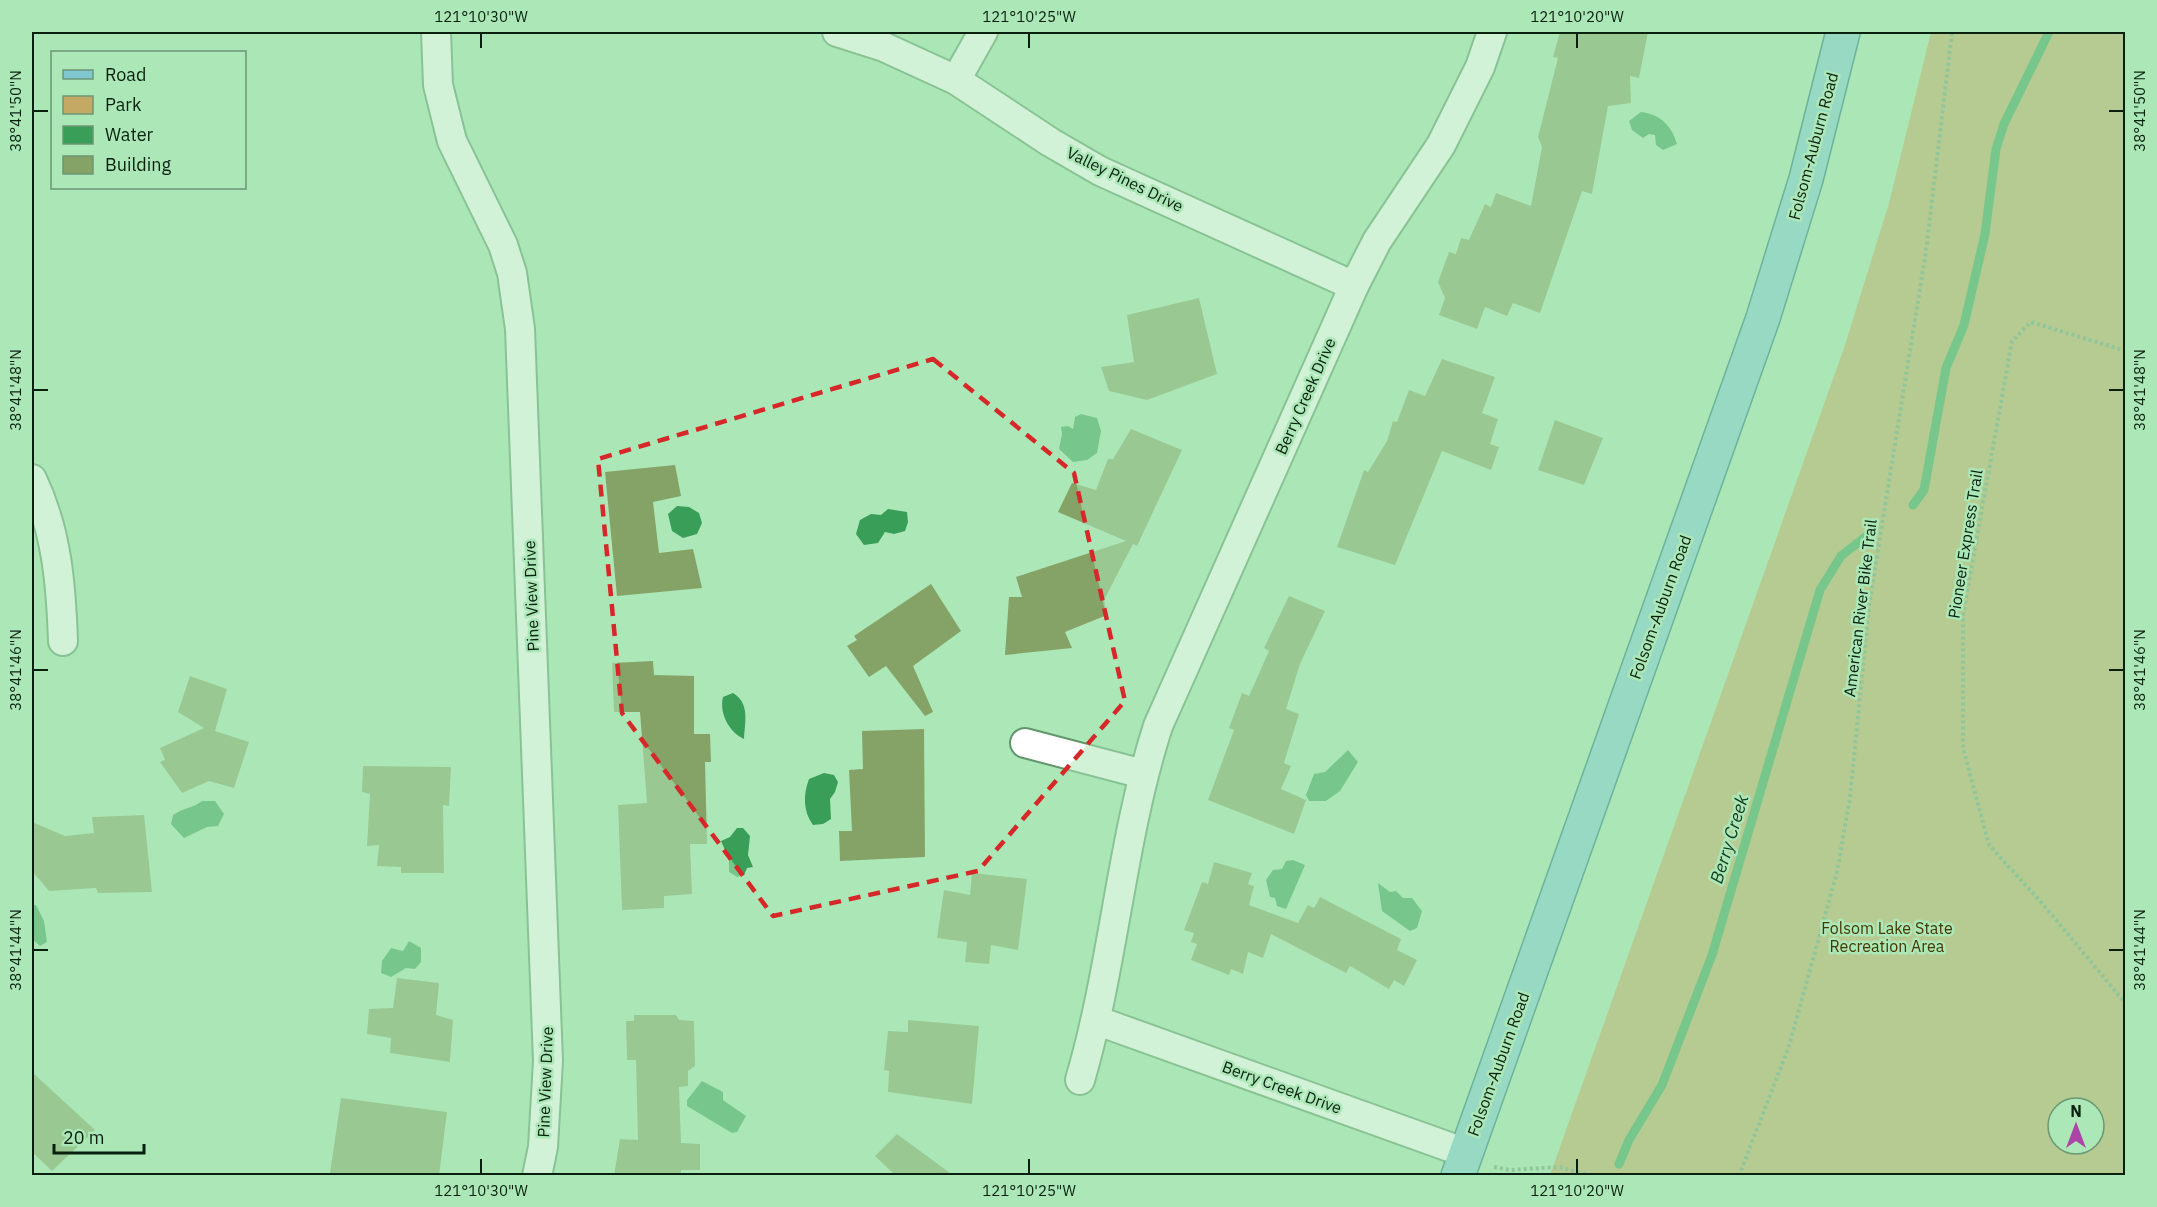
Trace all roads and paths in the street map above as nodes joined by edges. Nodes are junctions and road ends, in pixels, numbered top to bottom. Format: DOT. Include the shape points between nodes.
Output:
graph roads {
  1 [pos="436,32"];
  2 [pos="837,32"];
  3 [pos="983,32"];
  4 [pos="1492,32"];
  5 [pos="1843,32"];
  6 [pos="1952,32"];
  7 [pos="956,80"];
  8 [pos="1354,286"];
  9 [pos="2126,351"];
  10 [pos="32,479"];
  11 [pos="63,641"];
  12 [pos="1024,743"];
  13 [pos="1143,774"];
  14 [pos="2126,1004"];
  15 [pos="1098,1021"];
  16 [pos="1080,1080"];
  17 [pos="1462,1164"];
  18 [pos="2126,1171"];
  19 [pos="537,1176"];
  20 [pos="1592,1176"];
  21 [pos="1739,1176"];
  22 [pos="2121,1176"];
  1 -- 19 [label="street, Pine View Drive" via="438,85 452,141 503,245 512,273 520,329 548,1061 543,1147"];
  2 -- 7 [label="street, Valley Pines Drive" via="884,46"];
  3 -- 7 [label="street"];
  4 -- 8 [label="street, Berry Creek Drive" via="1480,67 1441,145 1377,241"];
  5 -- 17 [label="main road, Folsom-Auburn Road" via="1806,179 1763,318"];
  6 -- 21 [label="path, American River Bike Trail" via="1926,251 1869,606 1850,797 1837,872 1789,1046"];
  7 -- 8 [label="street, Valley Pines Drive" via="1100,171"];
  8 -- 13 [label="street, Berry Creek Drive" via="1158,726"];
  9 -- 14 [label="path, Pioneer Express Trail" via="2031,322 2012,341 1963,615 1963,748 1989,845"];
  10 -- 11 [label="street" via="51,532 60,578"];
  12 -- 13 [label="street"];
  13 -- 15 [label="street, Berry Creek Drive"];
  15 -- 16 [label="street, Berry Creek Drive"];
  15 -- 17 [label="street, Berry Creek Drive"];
  17 -- 20 [label="path" via="1499,1169 1559,1167"];
  18 -- 22 [label="path"];
}
